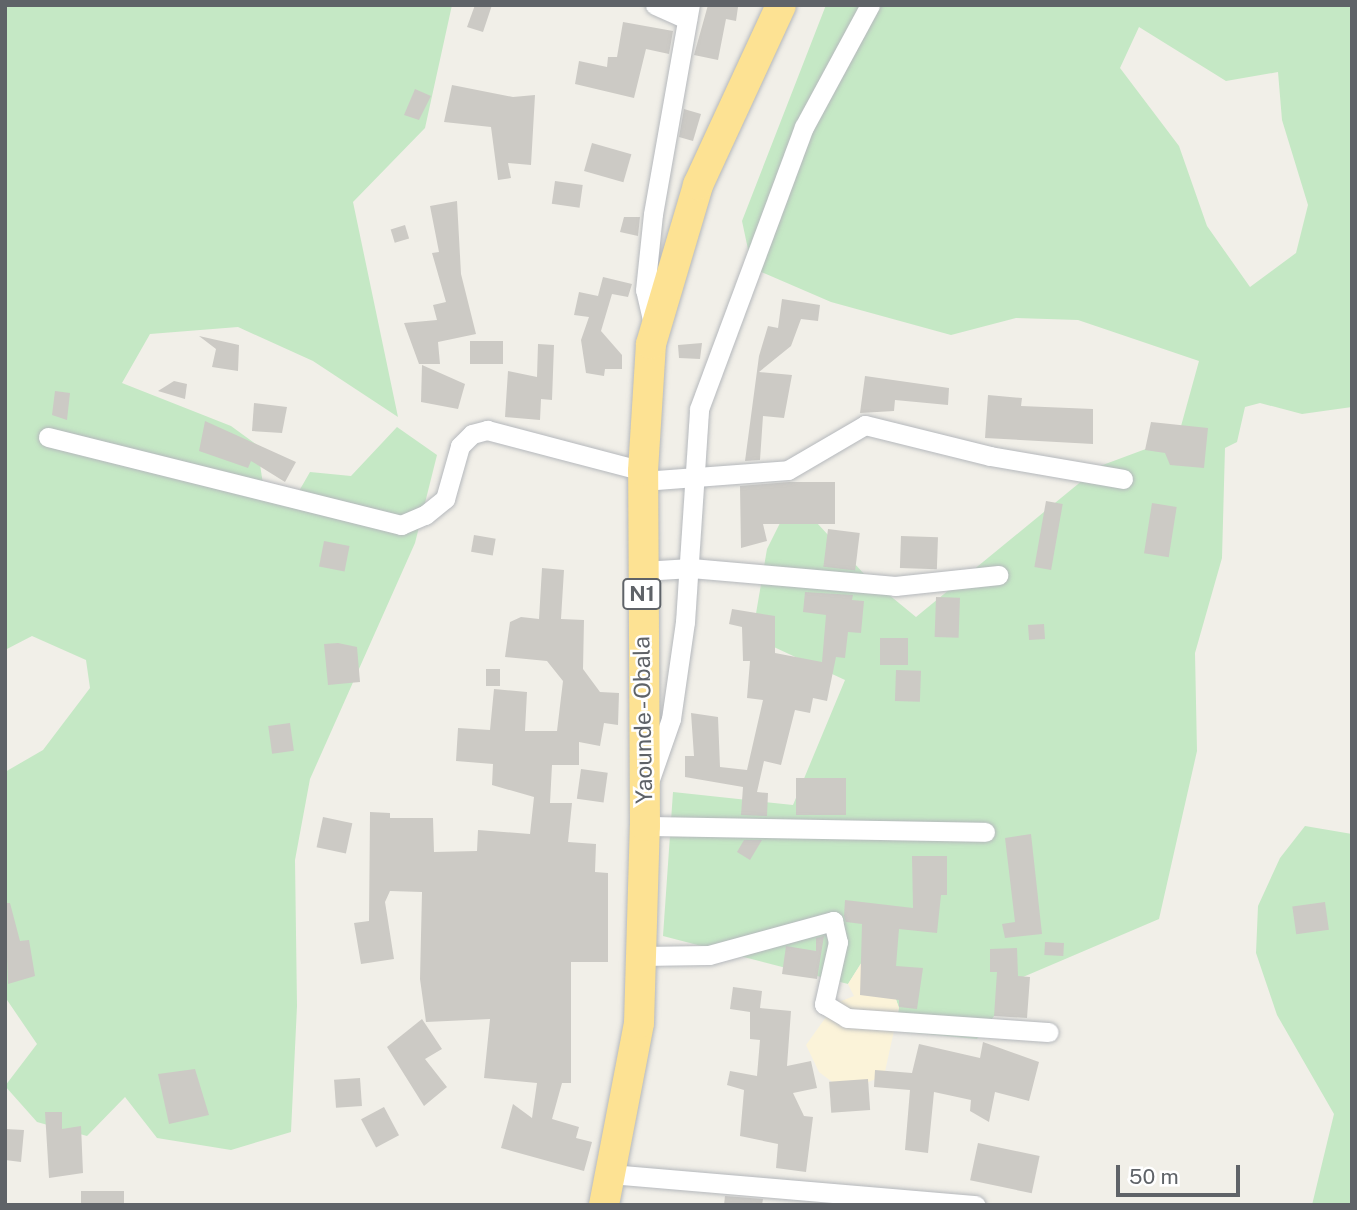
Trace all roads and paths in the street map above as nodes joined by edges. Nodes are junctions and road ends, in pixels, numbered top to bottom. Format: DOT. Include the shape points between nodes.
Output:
graph roads {
  1 [pos="655,5"];
  2 [pos="781,5"];
  3 [pos="870,5"];
  4 [pos="689,12"];
  5 [pos="654,328"];
  6 [pos="48,437"];
  7 [pos="643,476"];
  8 [pos="695,477"];
  9 [pos="1123,479"];
  10 [pos="691,568"];
  11 [pos="642,570"];
  12 [pos="998,575"];
  13 [pos="642,795"];
  14 [pos="645,826"];
  15 [pos="985,832"];
  16 [pos="642,956"];
  17 [pos="1049,1032"];
  18 [pos="611,1174"];
  19 [pos="604,1205"];
  20 [pos="975,1205"];
  1 -- 4 [label="street"];
  2 -- 5 [label="highway, Yaounde - Obala / N1" via="722,124"];
  3 -- 8 [label="street" via="804,127 737,317 712,370 699,409"];
  4 -- 5 [label="street" via="647,265 645,290"];
  5 -- 7 [label="highway, Yaounde - Obala / N1"];
  6 -- 7 [label="street" via="401,525 425,515 445,499 460,446 472,434 487,430"];
  7 -- 8 [label="street"];
  7 -- 11 [label="highway, Yaounde - Obala / N1"];
  8 -- 9 [label="street" via="788,470 865,425 990,456"];
  8 -- 10 [label="street"];
  10 -- 11 [label="street"];
  10 -- 12 [label="street" via="895,586"];
  10 -- 13 [label="street" via="671,719 658,768"];
  11 -- 13 [label="highway, Yaounde - Obala / N1"];
  13 -- 14 [label="highway, Yaounde - Obala / N1"];
  14 -- 15 [label="street"];
  14 -- 16 [label="highway, Yaounde - Obala / N1"];
  16 -- 17 [label="street" via="709,955 833,921 838,942 824,1004 847,1018"];
  16 -- 18 [label="highway, Yaounde - Obala / N1" via="632,1079"];
  18 -- 19 [label="highway, Yaounde - Obala / N1"];
  18 -- 20 [label="street"];
}
